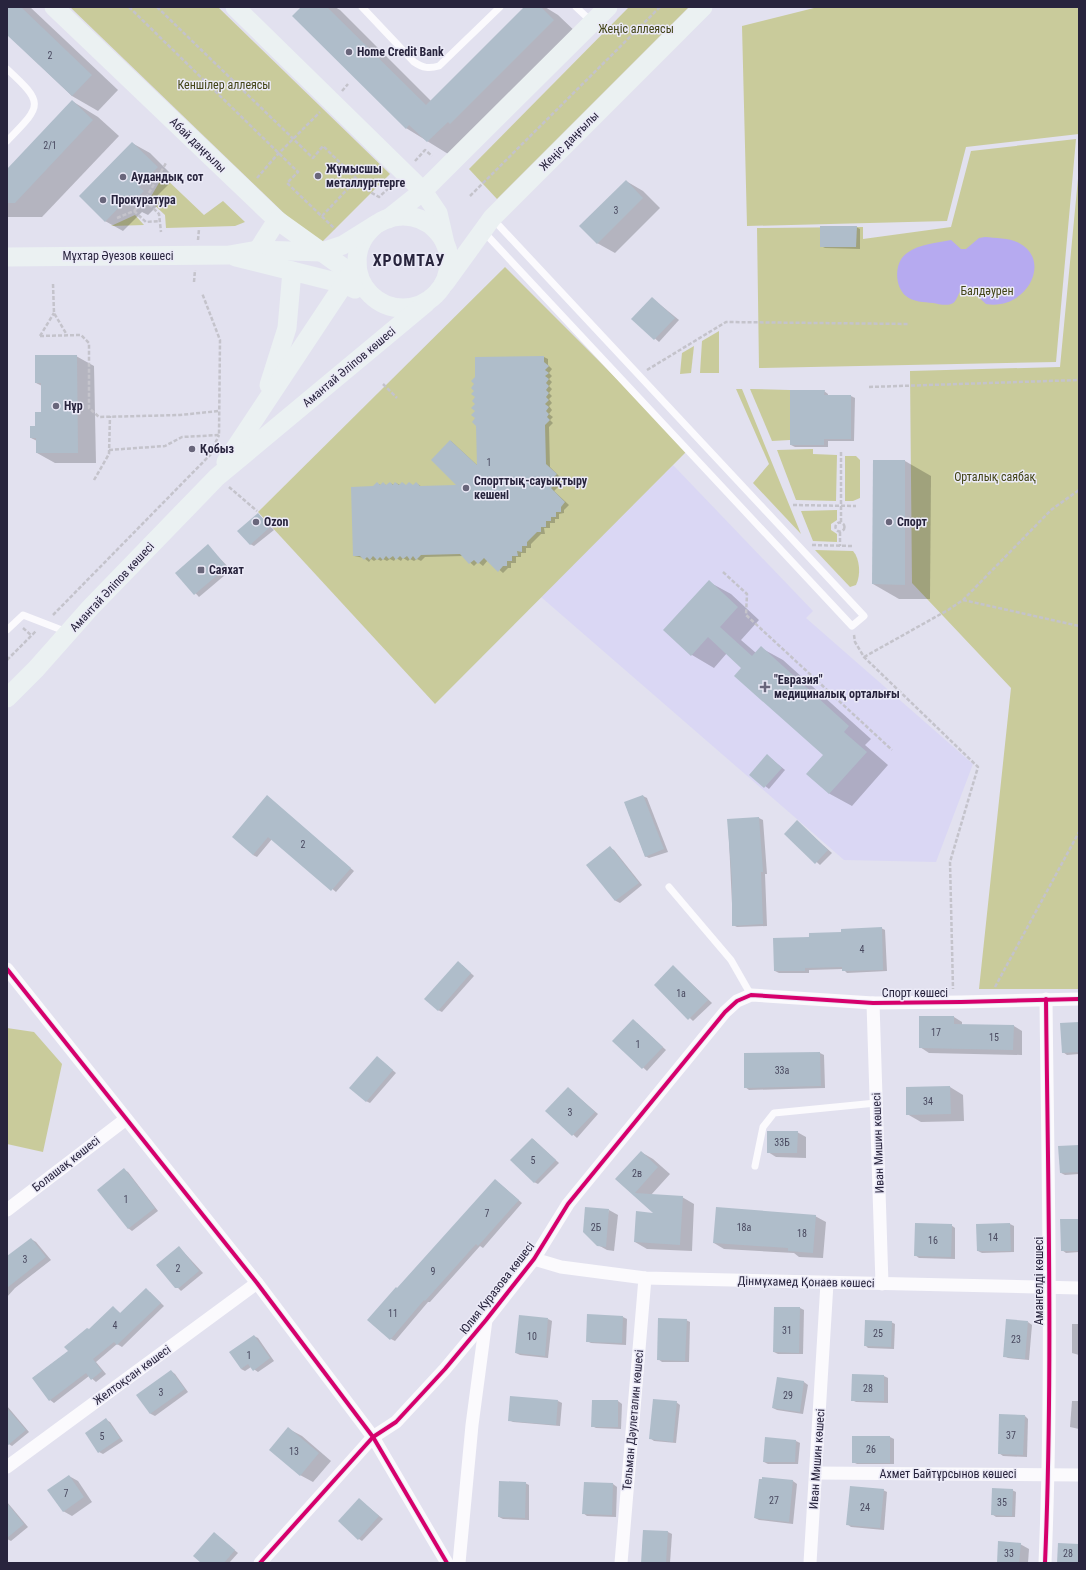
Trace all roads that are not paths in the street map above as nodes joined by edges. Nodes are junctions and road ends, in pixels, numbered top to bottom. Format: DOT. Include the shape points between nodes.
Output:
graph roads {
  1 [pos="54,7"];
  2 [pos="235,7"];
  3 [pos="362,7"];
  4 [pos="500,7"];
  5 [pos="576,7"];
  6 [pos="608,7"];
  7 [pos="703,7"];
  8 [pos="592,22"];
  9 [pos="7,69"];
  10 [pos="7,141"];
  11 [pos="423,191"];
  12 [pos="277,220"];
  13 [pos="382,222"];
  14 [pos="487,224"];
  15 [pos="444,239"];
  16 [pos="258,250"];
  17 [pos="322,252"];
  18 [pos="229,255"];
  19 [pos="7,257"];
  20 [pos="292,271"];
  21 [pos="351,273"];
  22 [pos="445,283"];
  23 [pos="379,302"];
  24 [pos="426,303"];
  25 [pos="264,404"];
  26 [pos="217,477"];
  27 [pos="7,630"];
  28 [pos="69,633"];
  29 [pos="7,698"];
  30 [pos="669,887"];
  31 [pos="7,969"];
  32 [pos="751,995"];
  33 [pos="1046,999"];
  34 [pos="1079,999"];
  35 [pos="873,1003"];
  36 [pos="876,1103"];
  37 [pos="126,1119"];
  38 [pos="755,1166"];
  39 [pos="7,1210"];
  40 [pos="534,1259"];
  41 [pos="645,1278"];
  42 [pos="257,1283"];
  43 [pos="827,1283"];
  44 [pos="882,1284"];
  45 [pos="1050,1286"];
  46 [pos="1079,1288"];
  47 [pos="486,1320"];
  48 [pos="373,1438"];
  49 [pos="7,1467"];
  50 [pos="816,1473"];
  51 [pos="1049,1475"];
  52 [pos="1079,1476"];
  53 [pos="260,1563"];
  54 [pos="447,1563"];
  55 [pos="459,1563"];
  56 [pos="621,1563"];
  57 [pos="810,1563"];
  58 [pos="1045,1563"];
  1 -- 12 [label="main road, Абай даңғылы"];
  2 -- 11 [label="main road"];
  3 -- 4 [label="lane" via="414,62 430,69 439,66"];
  5 -- 8 [label="lane"];
  6 -- 8 [label="main road"];
  7 -- 14 [label="main road, Жеңіс даңғылы"];
  8 -- 11 [label="main road"];
  9 -- 10 [label="lane" via="30,89 35,101 32,115"];
  11 -- 13 [label="main road"];
  11 -- 15 [label="main road" via="438,213"];
  12 -- 16 [label="main road"];
  12 -- 17 [label="main road, Абай даңғылы"];
  13 -- 15 [label="main road" via="401,216 414,217 426,221"];
  13 -- 17 [label="main road, Мұхтар Әуезов көшесі" via="342,245"];
  13 -- 21 [label="main road" via="366,235"];
  14 -- 14 [label="lane" via="852,626 864,616 638,376"];
  14 -- 22 [label="main road, Жеңіс даңғылы"];
  15 -- 22 [label="main road" via="450,269"];
  16 -- 17 [label="main road, Мұхтар Әуезов көшесі"];
  16 -- 18 [label="main road, Мұхтар Әуезов көшесі"];
  17 -- 21 [label="main road, Абай даңғылы"];
  18 -- 19 [label="main road, Мұхтар Әуезов көшесі"];
  18 -- 20 [label="main road, Мұхтар Әуезов көшесі"];
  20 -- 21 [label="main road, Мұхтар Әуезов көшесі"];
  20 -- 25 [label="main road" via="287,328"];
  21 -- 23 [label="main road, Мұхтар Әуезов көшесі"];
  21 -- 23 [label="main road" via="358,275 370,295"];
  21 -- 25 [label="main road, Амантай Әліпов көшесі"];
  22 -- 24 [label="main road, Амантай Әліпов көшесі" via="437,295"];
  23 -- 24 [label="main road, Мұхтар Әуезов көшесі" via="401,309"];
  24 -- 26 [label="main road, Амантай Әліпов көшесі"];
  25 -- 26 [label="main road, Амантай Әліпов көшесі"];
  26 -- 28 [label="main road, Амантай Әліпов көшесі"];
  27 -- 28 [label="lane" via="23,615"];
  28 -- 29 [label="main road, Амантай Әліпов көшесі"];
  30 -- 32 [label="lane" via="731,960"];
  31 -- 37 [label="street"];
  32 -- 35 [label="street, Спорт көшесі"];
  32 -- 40 [label="street, Юлия Куразова көшесі" via="737,1001 725,1012 568,1204"];
  33 -- 34 [label="street, Спорт көшесі"];
  33 -- 35 [label="street, Спорт көшесі"];
  33 -- 45 [label="street, Амангелді көшесі"];
  35 -- 36 [label="street, Иван Мишин көшесі"];
  36 -- 38 [label="lane" via="774,1113 763,1126"];
  36 -- 44 [label="street, Иван Мишин көшесі"];
  37 -- 39 [label="street, Болашақ көшесі"];
  37 -- 42 [label="street"];
  40 -- 41 [label="street, Дінмұхамед Қонаев көшесі" via="562,1267"];
  40 -- 47 [label="street, Юлия Куразова көшесі"];
  41 -- 43 [label="street, Дінмұхамед Қонаев көшесі"];
  41 -- 56 [label="street, Тельман Дәулеталин көшесі"];
  42 -- 48 [label="street"];
  42 -- 49 [label="street, Желтоқсан көшесі"];
  43 -- 44 [label="street, Дінмұхамед Қонаев көшесі"];
  43 -- 50 [label="street, Иван Мишин көшесі"];
  44 -- 45 [label="street, Дінмұхамед Қонаев көшесі"];
  45 -- 46 [label="street, Дінмұхамед Қонаев көшесі"];
  45 -- 51 [label="street, Амангелді көшесі"];
  47 -- 48 [label="street, Юлия Куразова көшесі" via="401,1416"];
  47 -- 55 [label="street" via="472,1425"];
  48 -- 53 [label="street, Юлия Куразова көшесі"];
  48 -- 54 [label="street"];
  50 -- 51 [label="street, Ахмет Байтұрсынов көшесі"];
  50 -- 57 [label="street, Иван Мишин көшесі"];
  51 -- 52 [label="street, Ахмет Байтұрсынов көшесі"];
  51 -- 58 [label="street, Амангелді көшесі"];
}
